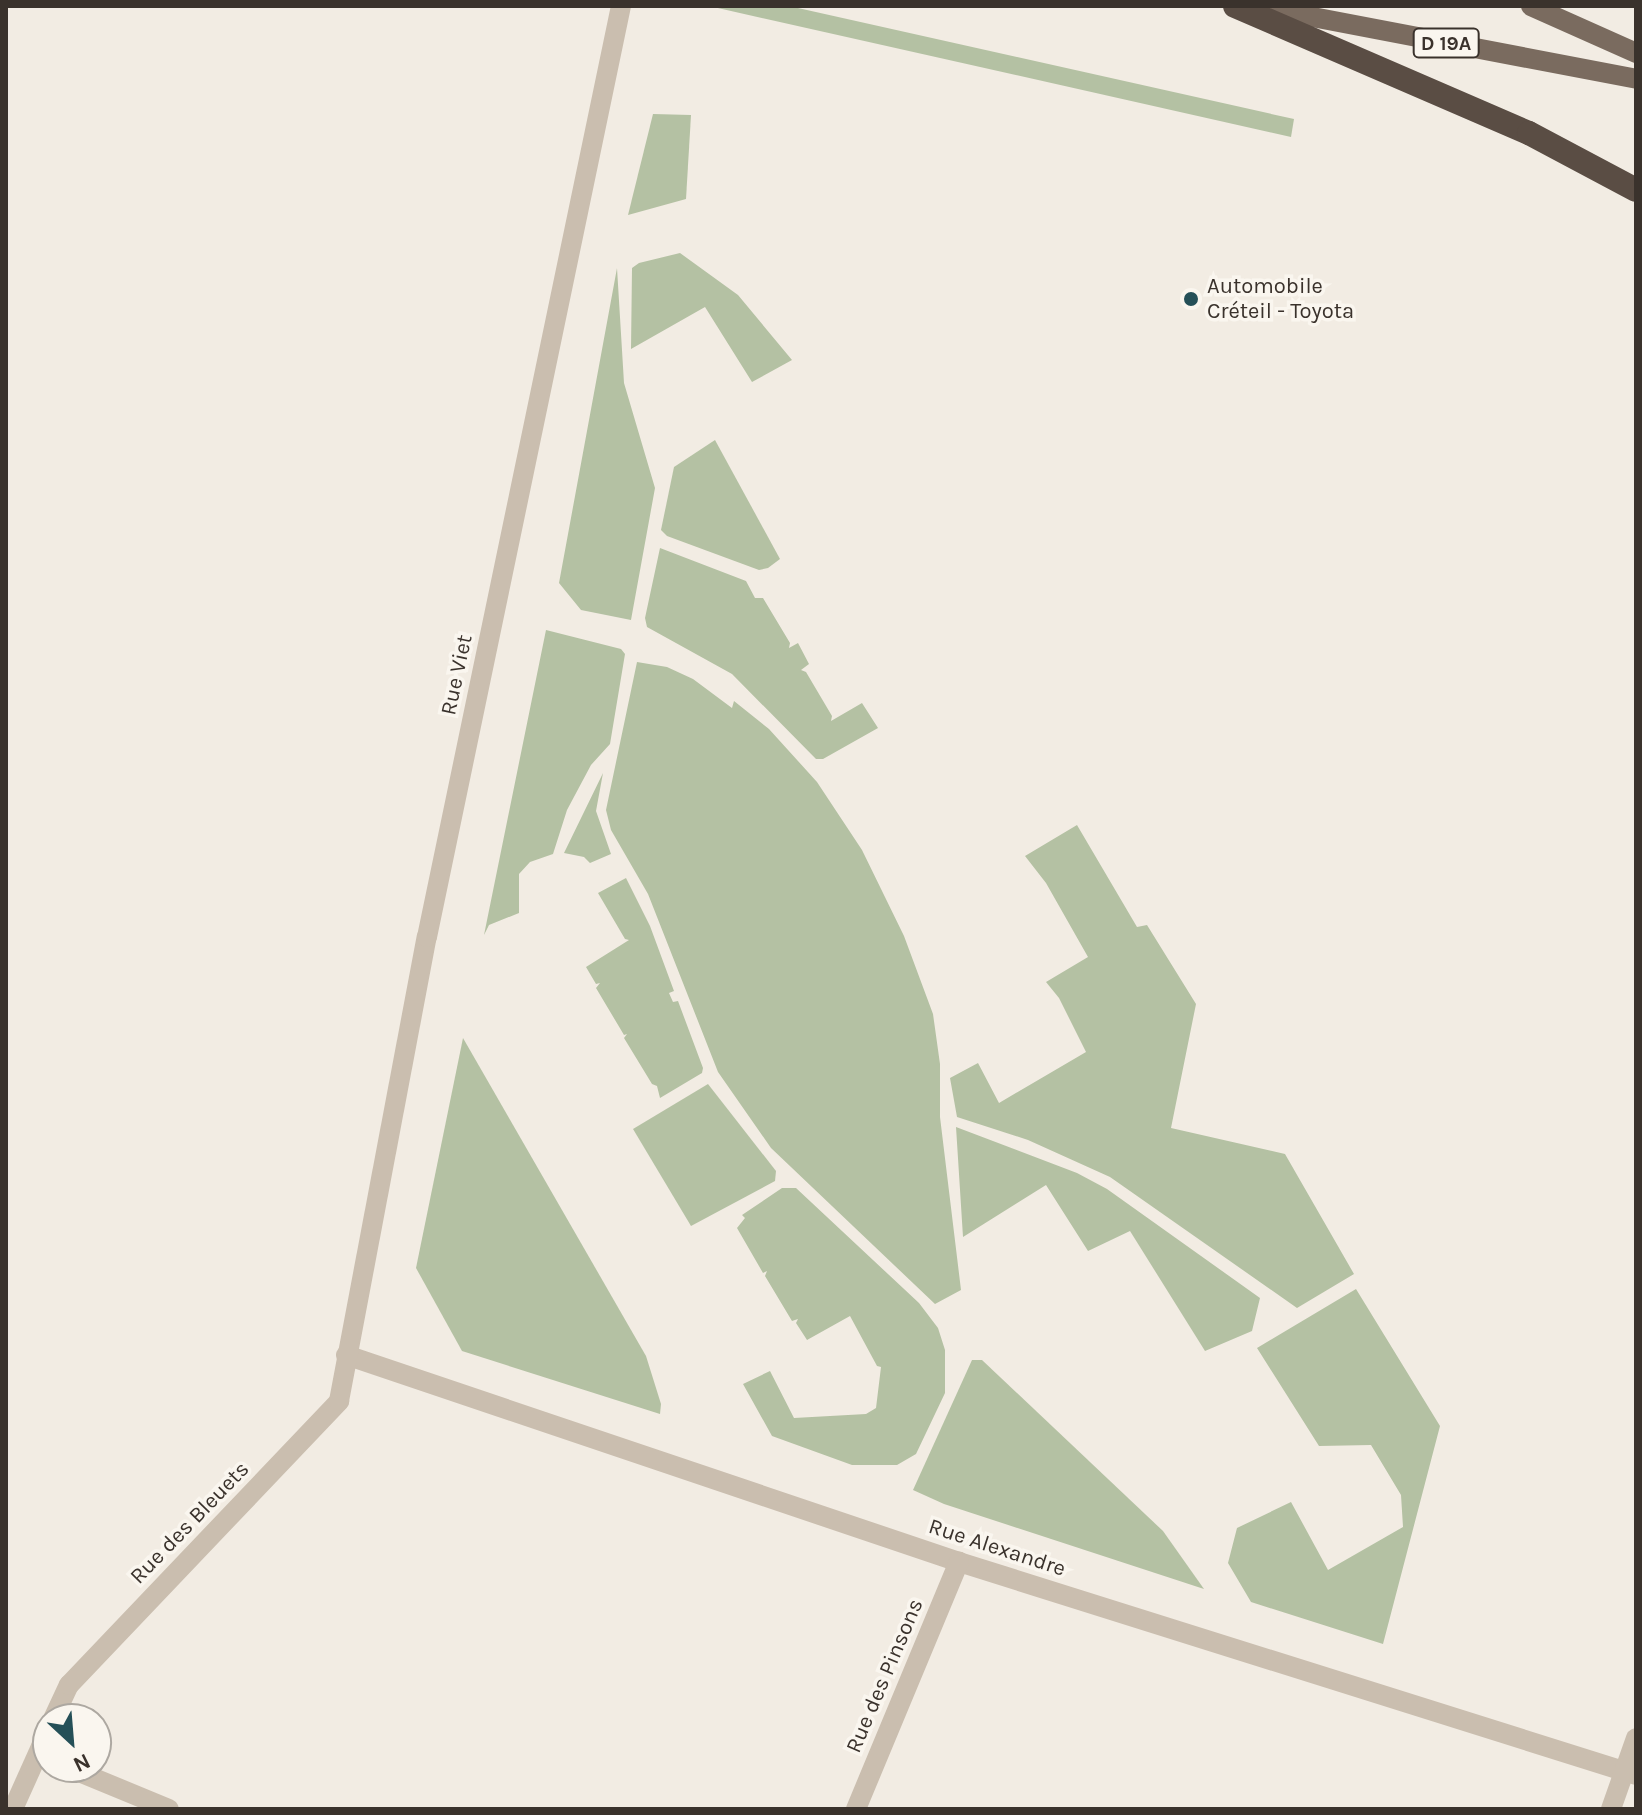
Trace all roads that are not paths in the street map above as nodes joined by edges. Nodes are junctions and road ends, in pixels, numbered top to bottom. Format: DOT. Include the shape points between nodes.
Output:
graph roads {
  1 [pos="621,6"];
  2 [pos="1235,6"];
  3 [pos="1255,6"];
  4 [pos="1531,6"];
  5 [pos="1636,53"];
  6 [pos="1636,79"];
  7 [pos="1636,190"];
  8 [pos="346,1355"];
  9 [pos="959,1562"];
  10 [pos="61,1703"];
  11 [pos="1636,1738"];
  12 [pos="1631,1774"];
  13 [pos="32,1775"];
  14 [pos="106,1783"];
  15 [pos="13,1809"];
  16 [pos="169,1809"];
  17 [pos="856,1809"];
  18 [pos="1611,1809"];
  1 -- 8 [label="street, Rue Viet" via="427,937"];
  2 -- 7 [label="highway" via="1529,133"];
  3 -- 6 [label="main road, D 19A"];
  4 -- 5 [label="main road"];
  8 -- 9 [label="street, Rue Alexandre"];
  8 -- 10 [label="street, Rue des Bleuets" via="339,1401 69,1685"];
  9 -- 12 [label="street, Rue Alexandre"];
  9 -- 17 [label="street, Rue des Pinsons"];
  11 -- 12 [label="street"];
  12 -- 18 [label="street"];
  13 -- 15 [label="street"];
  14 -- 16 [label="street"];
}
